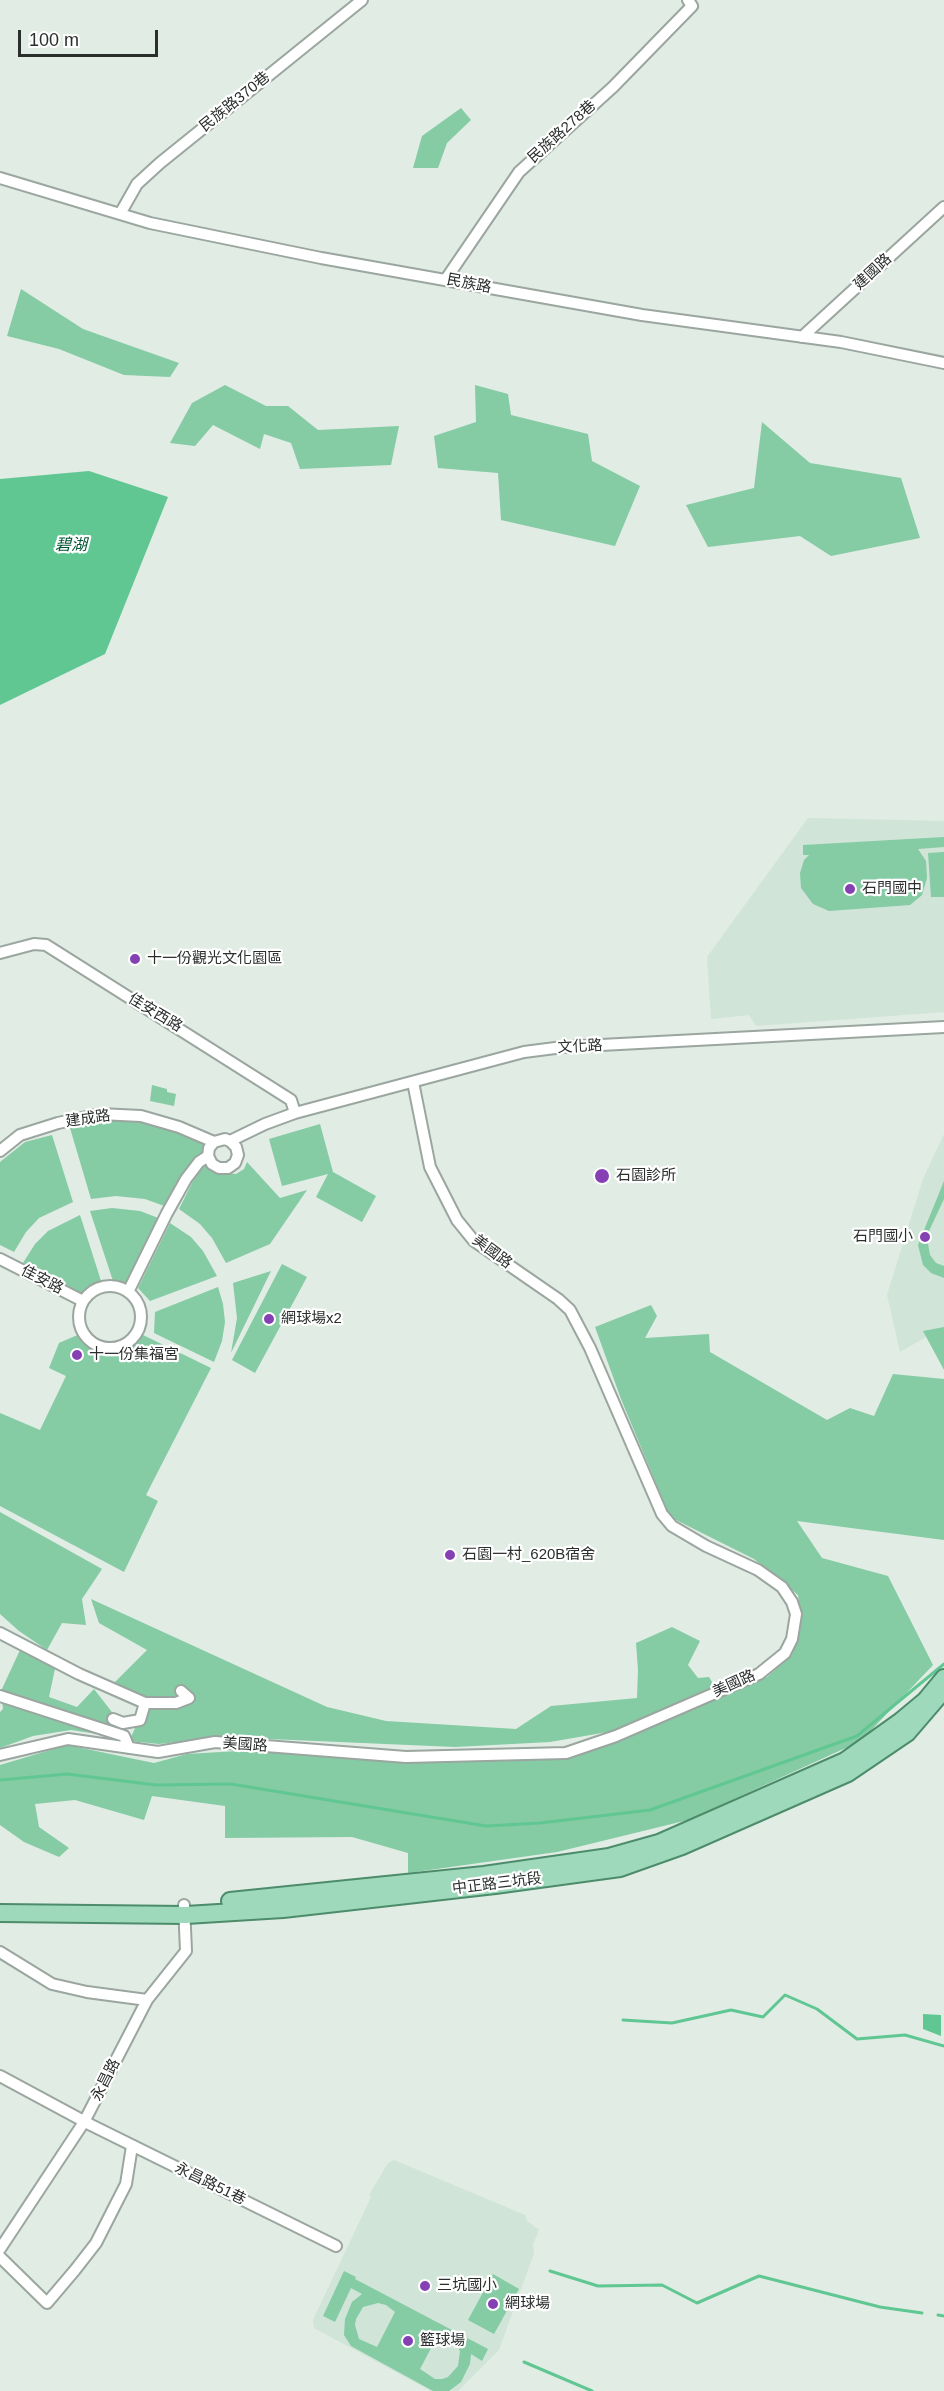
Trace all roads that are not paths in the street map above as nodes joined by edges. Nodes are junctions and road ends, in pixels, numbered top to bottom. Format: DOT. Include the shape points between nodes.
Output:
graph roads {
  1 [pos="362,0"];
  2 [pos="688,0"];
  3 [pos="0,178"];
  4 [pos="944,207"];
  5 [pos="120,214"];
  6 [pos="446,279"];
  7 [pos="802,337"];
  8 [pos="944,363"];
  9 [pos="0,953"];
  10 [pos="944,1027"];
  11 [pos="413,1082"];
  12 [pos="295,1113"];
  13 [pos="230,1141"];
  14 [pos="214,1142"];
  15 [pos="0,1151"];
  16 [pos="208,1156"];
  17 [pos="0,1259"];
  18 [pos="128,1292"];
  19 [pos="83,1301"];
  20 [pos="0,1634"];
  21 [pos="944,1678"];
  22 [pos="944,1690"];
  23 [pos="181,1691"];
  24 [pos="0,1696"];
  25 [pos="145,1703"];
  26 [pos="113,1719"];
  27 [pos="129,1748"];
  28 [pos="0,1755"];
  29 [pos="0,1904"];
  30 [pos="185,1910"];
  31 [pos="0,1913"];
  32 [pos="0,1952"];
  33 [pos="147,2000"];
  34 [pos="1,2079"];
  35 [pos="84,2122"];
  36 [pos="132,2146"];
  37 [pos="336,2246"];
  38 [pos="0,2249"];
  39 [pos="0,2257"];
  1 -- 5 [label="street, 民族路370巷" via="160,163 137,184"];
  2 -- 6 [label="street, 民族路278巷" via="692,6 637,63 519,172"];
  3 -- 5 [label="street, 民族路"];
  4 -- 7 [label="street, 建國路"];
  5 -- 6 [label="street, 民族路" via="311,256"];
  6 -- 7 [label="street, 民族路" via="642,315"];
  7 -- 8 [label="street, 民族路"];
  9 -- 12 [label="street, 佳安西路" via="34,944 46,945 291,1100"];
  10 -- 11 [label="street, 文化路" via="563,1047 524,1052"];
  11 -- 12 [label="street, 文化路"];
  11 -- 27 [label="street, 美國路" via="430,1167 457,1220 474,1241 570,1310 662,1514 672,1526 758,1570 782,1587 796,1614 792,1639 785,1653 759,1674 616,1736 566,1753 406,1757 215,1742 158,1752"];
  12 -- 13 [label="street, 文化路"];
  13 -- 14 [label="street, 文化路"];
  13 -- 16 [label="street" via="238,1155 228,1168 212,1164"];
  14 -- 15 [label="street, 建成路" via="179,1126 141,1116 100,1114 20,1136"];
  14 -- 16 [label="street"];
  16 -- 18 [label="street" via="199,1161 186,1179"];
  17 -- 19 [label="street, 佳安路"];
  18 -- 19 [label="street" via="104,1287"];
  18 -- 19 [label="street" via="139,1308 140,1321 131,1339 118,1347 102,1347 88,1339 79,1317"];
  20 -- 25 [label="street"];
  21 -- 30 [label="main road, 中正路三坑段" via="925,1701 845,1761 659,1843 609,1857 484,1875"];
  22 -- 30 [label="main road, 中正路三坑段" via="906,1733 848,1773 682,1846 620,1868 283,1909"];
  23 -- 25 [label="street" via="189,1698 176,1703"];
  24 -- 27 [label="street" via="124,1736"];
  25 -- 26 [label="street" via="140,1720 123,1723"];
  27 -- 28 [label="street, 美國路" via="68,1739"];
  29 -- 30 [label="main road, 中正路三坑段"];
  30 -- 31 [label="main road, 中正路三坑段"];
  30 -- 33 [label="street, 永昌路" via="186,1951"];
  32 -- 33 [label="street" via="52,1984"];
  33 -- 35 [label="street, 永昌路"];
  34 -- 35 [label="street, 永昌路51巷"];
  35 -- 36 [label="street, 永昌路51巷"];
  35 -- 38 [label="street, 永昌路"];
  36 -- 37 [label="street, 永昌路51巷"];
  36 -- 39 [label="street" via="126,2184 96,2242 47,2303"];
}
